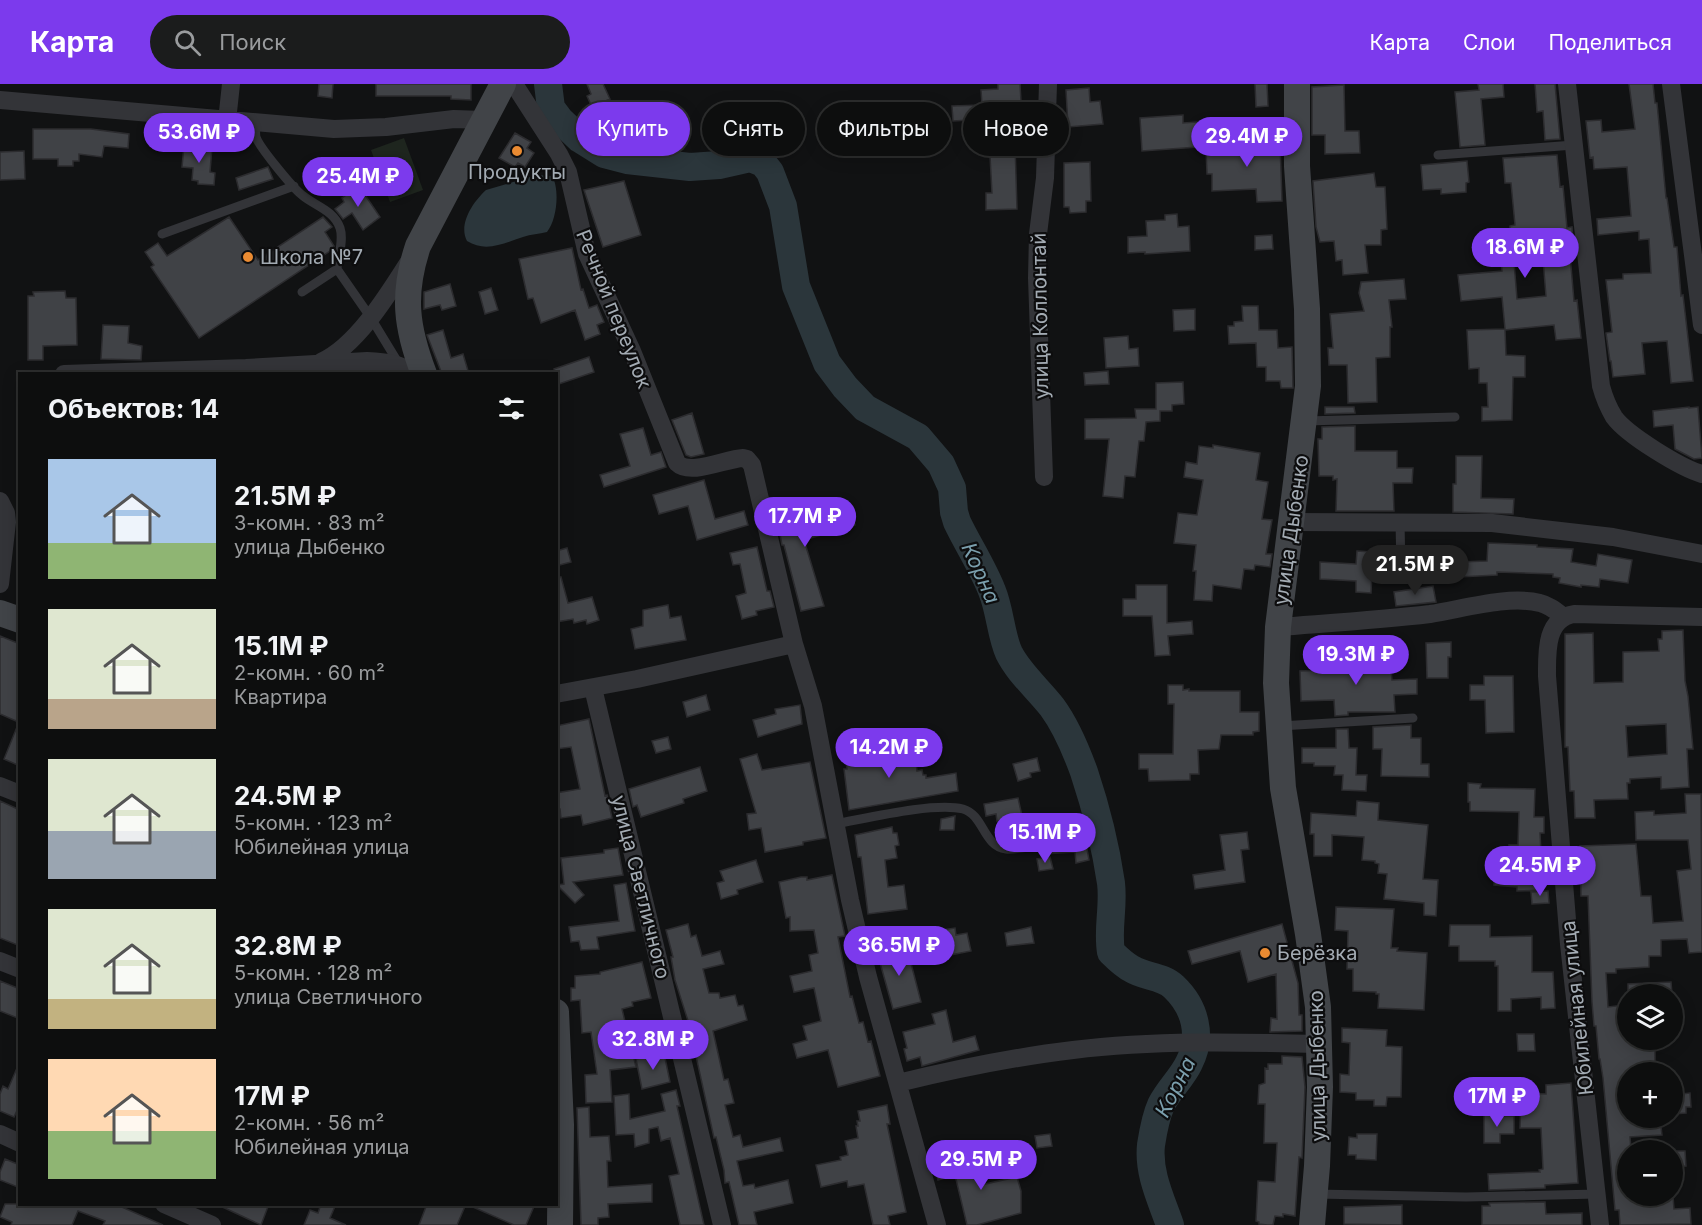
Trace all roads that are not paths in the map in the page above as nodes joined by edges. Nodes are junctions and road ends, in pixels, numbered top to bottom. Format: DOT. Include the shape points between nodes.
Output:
graph roads {
  1 [pos="231,84"];
  2 [pos="503,84"];
  3 [pos="514,84"];
  4 [pos="1048,84"];
  5 [pos="1297,84"];
  6 [pos="1567,84"];
  7 [pos="1671,84"];
  8 [pos="0,100"];
  9 [pos="488,104"];
  10 [pos="227,121"];
  11 [pos="256,123"];
  12 [pos="1574,145"];
  13 [pos="1438,155"];
  14 [pos="294,186"];
  15 [pos="162,234"];
  16 [pos="418,246"];
  17 [pos="337,269"];
  18 [pos="302,292"];
  19 [pos="371,318"];
  20 [pos="1702,325"];
  21 [pos="316,364"];
  22 [pos="407,370"];
  23 [pos="246,371"];
  24 [pos="185,372"];
  25 [pos="423,372"];
  26 [pos="1455,417"];
  27 [pos="1305,421"];
  28 [pos="1702,474"];
  29 [pos="1044,477"];
  30 [pos="0,501"];
  31 [pos="1291,522"];
  32 [pos="1400,522"];
  33 [pos="1702,554"];
  34 [pos="1401,570"];
  35 [pos="0,584"];
  36 [pos="0,613"];
  37 [pos="1564,617"];
  38 [pos="1702,617"];
  39 [pos="18,619"];
  40 [pos="1278,627"];
  41 [pos="794,644"];
  42 [pos="593,688"];
  43 [pos="562,692"];
  44 [pos="1413,718"];
  45 [pos="1277,726"];
  46 [pos="0,786"];
  47 [pos="18,794"];
  48 [pos="835,824"];
  49 [pos="1029,847"];
  50 [pos="0,961"];
  51 [pos="18,968"];
  52 [pos="1320,1044"];
  53 [pos="558,1057"];
  54 [pos="898,1083"];
  55 [pos="0,1134"];
  56 [pos="18,1142"];
  57 [pos="559,1189"];
  58 [pos="1316,1194"];
  59 [pos="1597,1194"];
  60 [pos="169,1206"];
  61 [pos="212,1225"];
  62 [pos="560,1225"];
  63 [pos="722,1225"];
  64 [pos="937,1225"];
  65 [pos="1312,1225"];
  66 [pos="1600,1225"];
  1 -- 10 [label="street"];
  2 -- 9 [label="main road"];
  3 -- 41 [label="street, Речной переулок" via="568,172 587,254 677,463 692,468 743,458 752,465"];
  4 -- 29 [label="street, улица Коллонтай" via="1036,278"];
  5 -- 27 [label="main road, улица Дыбенко" via="1297,166 1309,353"];
  6 -- 12 [label="street"];
  7 -- 20 [label="street"];
  8 -- 10 [label="street"];
  9 -- 11 [label="street" via="454,119 386,127 334,129"];
  9 -- 16 [label="main road"];
  10 -- 11 [label="street"];
  11 -- 14 [label="lane" via="258,142"];
  12 -- 13 [label="lane"];
  12 -- 28 [label="street" via="1606,403 1629,430 1671,459"];
  14 -- 15 [label="lane"];
  14 -- 17 [label="lane" via="309,201 331,213 340,227"];
  16 -- 19 [label="street"];
  16 -- 25 [label="main road" via="406,303"];
  17 -- 18 [label="lane"];
  17 -- 19 [label="lane"];
  19 -- 21 [label="street" via="338,351"];
  19 -- 22 [label="lane"];
  21 -- 22 [label="street" via="384,362"];
  21 -- 23 [label="street"];
  23 -- 24 [label="street"];
  26 -- 27 [label="lane"];
  27 -- 31 [label="main road, улица Дыбенко"];
  30 -- 35 [label="street" via="7,522"];
  31 -- 32 [label="street"];
  31 -- 40 [label="main road, улица Дыбенко"];
  32 -- 33 [label="street" via="1471,522 1564,530"];
  32 -- 34 [label="lane"];
  36 -- 39 [label="main road"];
  37 -- 38 [label="street" via="1582,613"];
  37 -- 40 [label="street" via="1551,607 1525,601"];
  37 -- 59 [label="street, Юбилейная улица" via="1551,631 1547,676 1569,944"];
  40 -- 45 [label="main road, улица Дыбенко"];
  41 -- 42 [label="street"];
  41 -- 48 [label="street" via="813,706"];
  42 -- 43 [label="street"];
  42 -- 63 [label="street, улица Светличного"];
  44 -- 45 [label="lane"];
  45 -- 52 [label="main road, улица Дыбенко" via="1288,825 1314,972"];
  46 -- 47 [label="street"];
  48 -- 49 [label="lane" via="934,807 961,809 972,813 999,847"];
  48 -- 54 [label="street" via="855,922"];
  50 -- 51 [label="street"];
  52 -- 54 [label="street" via="1178,1042 1073,1050 986,1063"];
  52 -- 58 [label="main road, улица Дыбенко"];
  53 -- 57 [label="main road"];
  54 -- 64 [label="street"];
  55 -- 56 [label="street"];
  57 -- 62 [label="main road"];
  58 -- 59 [label="lane"];
  58 -- 65 [label="main road, улица Дыбенко"];
  59 -- 66 [label="street, Юбилейная улица"];
  60 -- 61 [label="street"];
}
